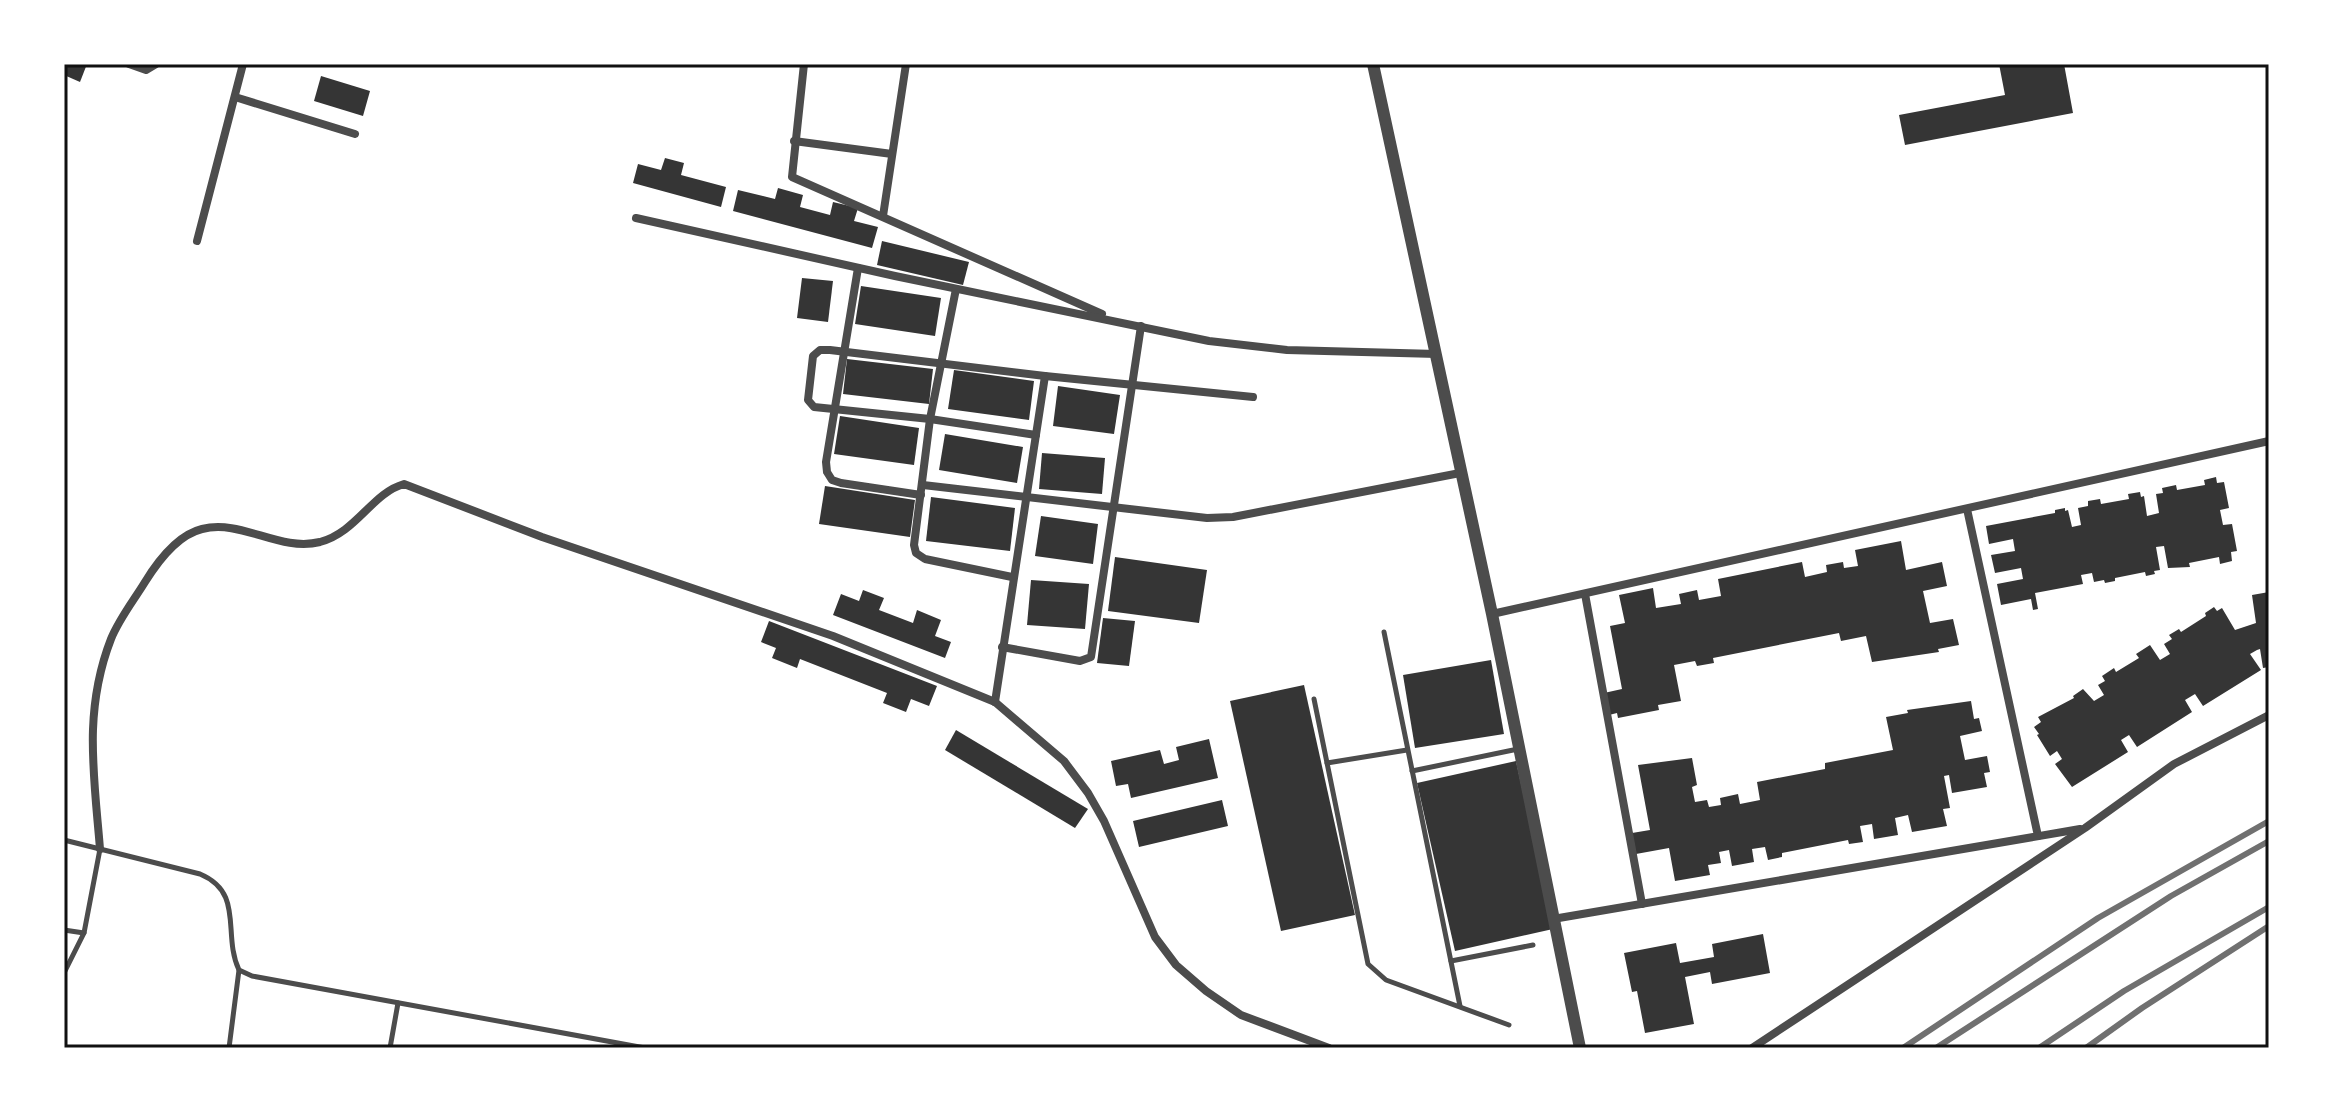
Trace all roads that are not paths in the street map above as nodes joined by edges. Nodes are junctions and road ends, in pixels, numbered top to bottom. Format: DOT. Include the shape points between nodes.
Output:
graph roads {
  1 [pos="129,64"];
  2 [pos="156,64"];
  3 [pos="243,64"];
  4 [pos="804,64"];
  5 [pos="906,64"];
  6 [pos="1373,64"];
  7 [pos="235,97"];
  8 [pos="355,134"];
  9 [pos="794,141"];
  10 [pos="892,154"];
  11 [pos="883,216"];
  12 [pos="636,218"];
  13 [pos="197,241"];
  14 [pos="858,268"];
  15 [pos="956,289"];
  16 [pos="1117,321"];
  17 [pos="1141,326"];
  18 [pos="845,351"];
  19 [pos="1437,354"];
  20 [pos="941,362"];
  21 [pos="1045,376"];
  22 [pos="1133,385"];
  23 [pos="1253,397"];
  24 [pos="833,411"];
  25 [pos="930,419"];
  26 [pos="1036,435"];
  27 [pos="2269,441"];
  28 [pos="1460,473"];
  29 [pos="923,485"];
  30 [pos="921,495"];
  31 [pos="1027,498"];
  32 [pos="1115,509"];
  33 [pos="1967,509"];
  34 [pos="1012,577"];
  35 [pos="1585,594"];
  36 [pos="1492,614"];
  37 [pos="1384,632"];
  38 [pos="1002,647"];
  39 [pos="1314,699"];
  40 [pos="995,702"];
  41 [pos="2269,715"];
  42 [pos="1519,749"];
  43 [pos="1407,750"];
  44 [pos="1327,763"];
  45 [pos="1412,771"];
  46 [pos="2085,828"];
  47 [pos="2038,836"];
  48 [pos="64,840"];
  49 [pos="100,849"];
  50 [pos="1642,904"];
  51 [pos="1553,919"];
  52 [pos="64,930"];
  53 [pos="84,933"];
  54 [pos="1533,945"];
  55 [pos="1451,961"];
  56 [pos="239,970"];
  57 [pos="64,973"];
  58 [pos="398,1003"];
  59 [pos="1461,1007"];
  60 [pos="1509,1025"];
  61 [pos="229,1048"];
  62 [pos="390,1048"];
  63 [pos="645,1048"];
  64 [pos="1329,1048"];
  65 [pos="1580,1048"];
  66 [pos="1752,1048"];
  1 -- 2 [label="street" via="146,70"];
  3 -- 7 [label="street"];
  4 -- 9 [label="street"];
  5 -- 10 [label="street"];
  6 -- 19 [label="street"];
  7 -- 8 [label="street"];
  7 -- 13 [label="street"];
  9 -- 10 [label="street"];
  9 -- 11 [label="street" via="792,177"];
  10 -- 11 [label="street"];
  11 -- 16 [label="street"];
  12 -- 14 [label="street"];
  14 -- 15 [label="street"];
  14 -- 18 [label="street"];
  15 -- 16 [label="street"];
  15 -- 20 [label="street"];
  16 -- 17 [label="street"];
  17 -- 19 [label="street" via="1273,349"];
  17 -- 22 [label="street"];
  18 -- 20 [label="street"];
  18 -- 24 [label="street"];
  18 -- 24 [label="street" via="820,350 813,356 808,400"];
  19 -- 28 [label="street"];
  20 -- 21 [label="street"];
  20 -- 25 [label="street"];
  21 -- 22 [label="street"];
  21 -- 26 [label="street"];
  22 -- 23 [label="street"];
  22 -- 32 [label="street"];
  24 -- 25 [label="street"];
  24 -- 30 [label="street" via="826,462 832,480"];
  25 -- 26 [label="street"];
  25 -- 29 [label="street"];
  26 -- 31 [label="street"];
  27 -- 33 [label="street"];
  28 -- 32 [label="street" via="1233,517"];
  28 -- 36 [label="street"];
  29 -- 30 [label="street"];
  29 -- 31 [label="street"];
  30 -- 34 [label="street" via="916,553"];
  31 -- 32 [label="street"];
  31 -- 34 [label="street"];
  32 -- 38 [label="street" via="1091,657 1080,661"];
  33 -- 35 [label="street"];
  33 -- 47 [label="street"];
  34 -- 38 [label="street"];
  35 -- 36 [label="street"];
  35 -- 50 [label="street"];
  36 -- 42 [label="street"];
  37 -- 43 [label="lane"];
  38 -- 40 [label="street"];
  39 -- 44 [label="lane"];
  40 -- 49 [label="street" via="833,636 404,484 386,493 353,525 319,542 289,542 224,525 195,531 153,569 112,637 96,690 91,741"];
  40 -- 64 [label="street" via="1064,761 1088,793 1155,937 1176,965 1241,1015"];
  41 -- 46 [label="street" via="2174,764"];
  42 -- 45 [label="lane"];
  42 -- 51 [label="street"];
  43 -- 44 [label="lane"];
  43 -- 45 [label="lane"];
  44 -- 59 [label="lane" via="1368,964 1386,980"];
  45 -- 55 [label="lane"];
  46 -- 47 [label="street"];
  46 -- 66 [label="street"];
  47 -- 50 [label="street"];
  48 -- 49 [label="lane"];
  49 -- 53 [label="lane"];
  49 -- 56 [label="lane" via="215,880 227,894"];
  50 -- 51 [label="street"];
  51 -- 65 [label="street"];
  52 -- 53 [label="lane"];
  53 -- 57 [label="lane"];
  54 -- 55 [label="lane"];
  55 -- 59 [label="lane"];
  56 -- 58 [label="lane"];
  56 -- 61 [label="lane"];
  58 -- 62 [label="lane"];
  58 -- 63 [label="lane"];
  59 -- 60 [label="lane"];
}
